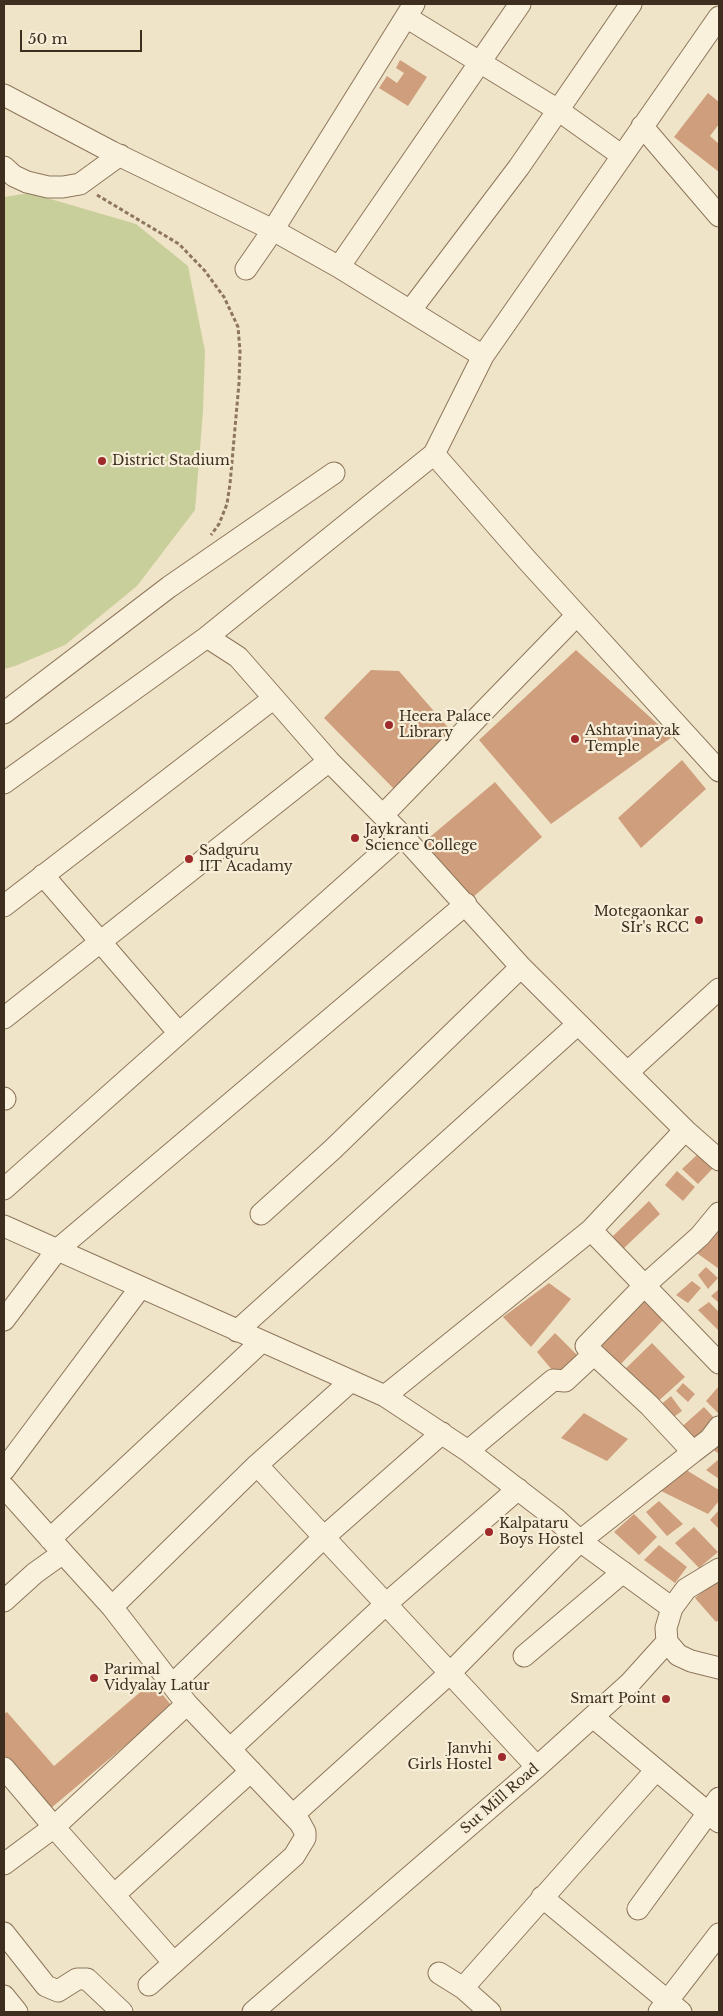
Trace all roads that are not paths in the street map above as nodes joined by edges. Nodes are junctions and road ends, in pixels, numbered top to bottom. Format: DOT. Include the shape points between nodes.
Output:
graph roads {
  1 [pos="520,4"];
  2 [pos="631,4"];
  3 [pos="410,10"];
  4 [pos="719,16"];
  5 [pos="479,63"];
  6 [pos="5,101"];
  7 [pos="558,110"];
  8 [pos="642,126"];
  9 [pos="120,155"];
  10 [pos="621,155"];
  11 [pos="4,167"];
  12 [pos="719,216"];
  13 [pos="273,230"];
  14 [pos="339,267"];
  15 [pos="246,269"];
  16 [pos="410,311"];
  17 [pos="484,356"];
  18 [pos="434,454"];
  19 [pos="334,474"];
  20 [pos="577,615"];
  21 [pos="207,637"];
  22 [pos="274,698"];
  23 [pos="4,714"];
  24 [pos="329,761"];
  25 [pos="719,771"];
  26 [pos="4,783"];
  27 [pos="383,815"];
  28 [pos="402,835"];
  29 [pos="43,875"];
  30 [pos="466,904"];
  31 [pos="4,906"];
  32 [pos="100,942"];
  33 [pos="521,967"];
  34 [pos="719,989"];
  35 [pos="4,1018"];
  36 [pos="578,1024"];
  37 [pos="178,1032"];
  38 [pos="628,1072"];
  39 [pos="685,1130"];
  40 [pos="719,1160"];
  41 [pos="4,1189"];
  42 [pos="719,1213"];
  43 [pos="261,1214"];
  44 [pos="4,1226"];
  45 [pos="592,1230"];
  46 [pos="57,1250"];
  47 [pos="646,1285"];
  48 [pos="140,1288"];
  49 [pos="4,1320"];
  50 [pos="237,1331"];
  51 [pos="261,1342"];
  52 [pos="594,1354"];
  53 [pos="717,1357"];
  54 [pos="351,1381"];
  55 [pos="385,1396"];
  56 [pos="719,1427"];
  57 [pos="442,1433"];
  58 [pos="468,1451"];
  59 [pos="693,1452"];
  60 [pos="257,1465"];
  61 [pos="4,1470"];
  62 [pos="4,1487"];
  63 [pos="518,1489"];
  64 [pos="324,1537"];
  65 [pos="580,1540"];
  66 [pos="56,1546"];
  67 [pos="719,1569"];
  68 [pos="623,1572"];
  69 [pos="4,1601"];
  70 [pos="386,1604"];
  71 [pos="112,1607"];
  72 [pos="672,1608"];
  73 [pos="667,1642"];
  74 [pos="524,1656"];
  75 [pos="719,1668"];
  76 [pos="450,1673"];
  77 [pos="172,1685"];
  78 [pos="188,1704"];
  79 [pos="593,1717"];
  80 [pos="230,1748"];
  81 [pos="537,1767"];
  82 [pos="4,1768"];
  83 [pos="656,1770"];
  84 [pos="251,1772"];
  85 [pos="715,1811"];
  86 [pos="293,1815"];
  87 [pos="54,1827"];
  88 [pos="4,1864"];
  89 [pos="114,1895"];
  90 [pos="542,1897"];
  91 [pos="638,1909"];
  92 [pos="4,1933"];
  93 [pos="719,1934"];
  94 [pos="174,1963"];
  95 [pos="439,1973"];
  96 [pos="149,1985"];
  97 [pos="463,1988"];
  98 [pos="4,1996"];
  99 [pos="669,2009"];
  100 [pos="17,2012"];
  101 [pos="122,2012"];
  102 [pos="253,2012"];
  103 [pos="490,2012"];
  1 -- 5 [label="street"];
  2 -- 7 [label="street"];
  3 -- 5 [label="street"];
  3 -- 13 [label="street"];
  4 -- 8 [label="street"];
  5 -- 7 [label="street"];
  5 -- 14 [label="street"];
  6 -- 9 [label="street"];
  7 -- 10 [label="street"];
  7 -- 16 [label="street" via="473,230"];
  8 -- 10 [label="street"];
  8 -- 12 [label="street"];
  9 -- 11 [label="street" via="80,184 56,187 20,179"];
  9 -- 13 [label="street"];
  10 -- 17 [label="street"];
  13 -- 14 [label="street"];
  13 -- 15 [label="street"];
  14 -- 16 [label="street"];
  16 -- 17 [label="street"];
  17 -- 18 [label="street"];
  18 -- 20 [label="street"];
  18 -- 21 [label="street"];
  19 -- 23 [label="street" via="169,587"];
  20 -- 25 [label="street"];
  20 -- 27 [label="street"];
  21 -- 22 [label="street" via="238,657"];
  21 -- 26 [label="street"];
  22 -- 24 [label="street"];
  22 -- 29 [label="street"];
  24 -- 27 [label="street"];
  24 -- 32 [label="street"];
  27 -- 28 [label="street"];
  28 -- 30 [label="street"];
  28 -- 37 [label="street"];
  29 -- 31 [label="street"];
  29 -- 32 [label="street"];
  30 -- 33 [label="street"];
  30 -- 46 [label="street"];
  32 -- 35 [label="street"];
  32 -- 37 [label="street"];
  33 -- 36 [label="street"];
  33 -- 43 [label="street"];
  34 -- 38 [label="street"];
  36 -- 38 [label="street"];
  36 -- 50 [label="street"];
  37 -- 41 [label="street"];
  38 -- 39 [label="street"];
  39 -- 40 [label="street"];
  39 -- 45 [label="street"];
  42 -- 47 [label="street" via="700,1236"];
  44 -- 46 [label="street"];
  45 -- 47 [label="street"];
  45 -- 55 [label="street"];
  46 -- 48 [label="street"];
  46 -- 49 [label="street"];
  47 -- 52 [label="street" via="586,1346"];
  47 -- 53 [label="street"];
  48 -- 50 [label="street"];
  48 -- 61 [label="street"];
  50 -- 51 [label="street"];
  51 -- 54 [label="street"];
  51 -- 66 [label="street"];
  52 -- 58 [label="street" via="565,1380 553,1380"];
  52 -- 59 [label="street"];
  54 -- 55 [label="street"];
  54 -- 60 [label="street"];
  55 -- 57 [label="street"];
  56 -- 59 [label="street"];
  57 -- 58 [label="street"];
  57 -- 64 [label="street"];
  58 -- 63 [label="street"];
  59 -- 65 [label="street"];
  60 -- 64 [label="street"];
  60 -- 71 [label="street"];
  62 -- 66 [label="street"];
  63 -- 65 [label="street"];
  63 -- 70 [label="street"];
  64 -- 70 [label="street"];
  64 -- 77 [label="street"];
  65 -- 68 [label="street"];
  65 -- 76 [label="street"];
  66 -- 69 [label="street" via="35,1573"];
  66 -- 71 [label="street"];
  67 -- 72 [label="street" via="686,1589"];
  68 -- 72 [label="street"];
  68 -- 74 [label="street"];
  70 -- 76 [label="street"];
  70 -- 80 [label="street"];
  71 -- 77 [label="street"];
  72 -- 73 [label="street" via="666,1628"];
  73 -- 75 [label="street" via="678,1654 691,1661"];
  73 -- 79 [label="street, Sut Mill Road"];
  76 -- 81 [label="street"];
  76 -- 86 [label="street"];
  77 -- 78 [label="street"];
  78 -- 80 [label="street"];
  78 -- 87 [label="street"];
  79 -- 81 [label="street, Sut Mill Road"];
  79 -- 83 [label="street"];
  80 -- 84 [label="street"];
  81 -- 102 [label="street, Sut Mill Road"];
  82 -- 87 [label="street"];
  83 -- 85 [label="street"];
  83 -- 90 [label="street"];
  84 -- 86 [label="street"];
  84 -- 89 [label="street"];
  85 -- 91 [label="street"];
  86 -- 94 [label="street" via="305,1832 298,1851"];
  87 -- 88 [label="street"];
  87 -- 89 [label="street"];
  89 -- 94 [label="street"];
  90 -- 97 [label="street"];
  90 -- 99 [label="street"];
  92 -- 101 [label="street" via="46,1986 58,1991 77,1979 87,1979"];
  93 -- 99 [label="street"];
  94 -- 96 [label="street"];
  95 -- 97 [label="street"];
  97 -- 103 [label="street"];
  98 -- 100 [label="street"];
}
